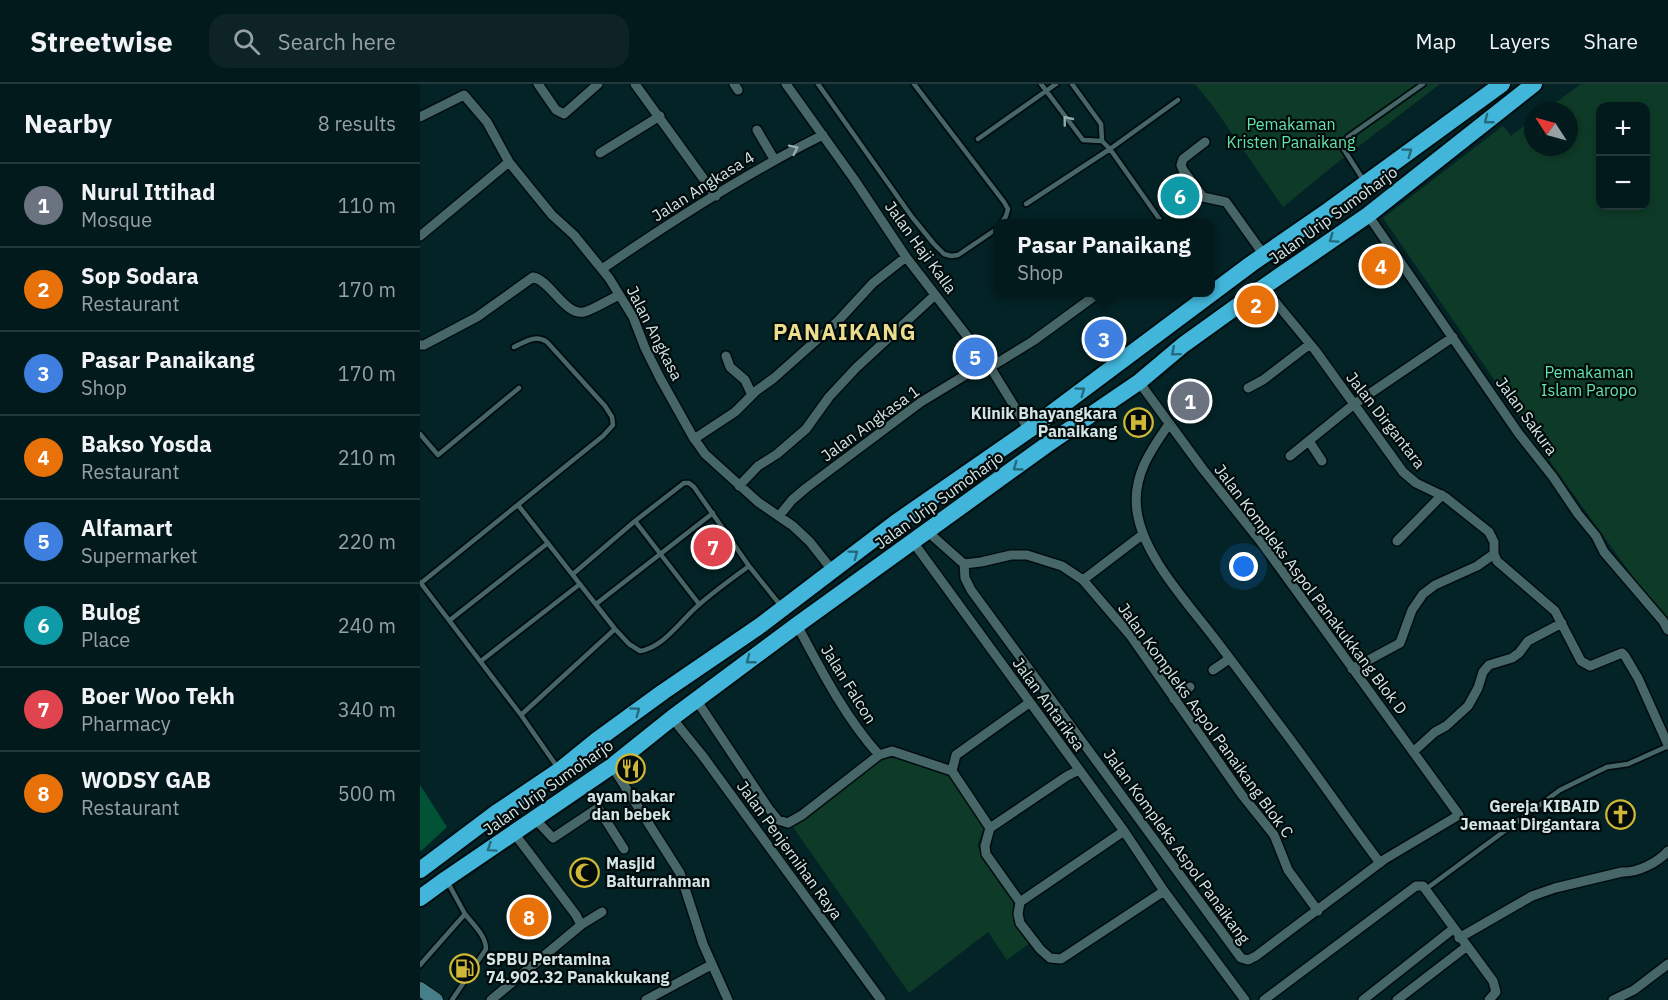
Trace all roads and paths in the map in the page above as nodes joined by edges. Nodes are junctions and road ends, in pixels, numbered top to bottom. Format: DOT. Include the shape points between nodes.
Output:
graph roads {
  1 [pos="538,84"];
  2 [pos="598,84"];
  3 [pos="635,84"];
  4 [pos="786,84"];
  5 [pos="818,84"];
  6 [pos="914,84"];
  7 [pos="1041,84"];
  8 [pos="1056,84"];
  9 [pos="1072,84"];
  10 [pos="1423,84"];
  11 [pos="1502,84"];
  12 [pos="1534,84"];
  13 [pos="464,85"];
  14 [pos="1046,92"];
  15 [pos="464,95"];
  16 [pos="1178,100"];
  17 [pos="660,116"];
  18 [pos="420,117"];
  19 [pos="757,130"];
  20 [pos="823,135"];
  21 [pos="978,139"];
  22 [pos="1102,141"];
  23 [pos="1205,142"];
  24 [pos="1110,149"];
  25 [pos="600,153"];
  26 [pos="774,159"];
  27 [pos="509,162"];
  28 [pos="1365,184"];
  29 [pos="716,196"];
  30 [pos="1026,204"];
  31 [pos="1368,215"];
  32 [pos="1004,219"];
  33 [pos="1159,219"];
  34 [pos="993,231"];
  35 [pos="420,236"];
  36 [pos="1264,255"];
  37 [pos="906,257"];
  38 [pos="602,269"];
  39 [pos="1263,287"];
  40 [pos="1215,288"];
  41 [pos="619,295"];
  42 [pos="934,295"];
  43 [pos="1093,297"];
  44 [pos="1203,297"];
  45 [pos="1453,337"];
  46 [pos="1310,344"];
  47 [pos="420,345"];
  48 [pos="514,347"];
  49 [pos="726,356"];
  50 [pos="988,365"];
  51 [pos="1139,382"];
  52 [pos="519,388"];
  53 [pos="1248,388"];
  54 [pos="752,395"];
  55 [pos="1353,405"];
  56 [pos="1169,424"];
  57 [pos="1029,430"];
  58 [pos="420,434"];
  59 [pos="694,439"];
  60 [pos="1309,441"];
  61 [pos="1290,456"];
  62 [pos="1322,461"];
  63 [pos="739,486"];
  64 [pos="1442,495"];
  65 [pos="518,505"];
  66 [pos="712,513"];
  67 [pos="779,516"];
  68 [pos="635,521"];
  69 [pos="928,532"];
  70 [pos="1142,535"];
  71 [pos="1397,541"];
  72 [pos="913,542"];
  73 [pos="548,543"];
  74 [pos="661,554"];
  75 [pos="1494,554"];
  76 [pos="964,564"];
  77 [pos="749,566"];
  78 [pos="832,570"];
  79 [pos="573,574"];
  80 [pos="1083,580"];
  81 [pos="420,582"];
  82 [pos="580,584"];
  83 [pos="596,604"];
  84 [pos="699,604"];
  85 [pos="783,608"];
  86 [pos="450,620"];
  87 [pos="1562,623"];
  88 [pos="797,625"];
  89 [pos="615,629"];
  90 [pos="1668,630"];
  91 [pos="1229,659"];
  92 [pos="481,661"];
  93 [pos="1352,669"];
  94 [pos="1214,670"];
  95 [pos="1190,687"];
  96 [pos="1174,699"];
  97 [pos="697,701"];
  98 [pos="1029,703"];
  99 [pos="521,715"];
  100 [pos="672,718"];
  101 [pos="1668,746"];
  102 [pos="1413,752"];
  103 [pos="879,755"];
  104 [pos="612,766"];
  105 [pos="560,770"];
  106 [pos="1079,770"];
  107 [pos="952,771"];
  108 [pos="575,790"];
  109 [pos="1459,815"];
  110 [pos="535,819"];
  111 [pos="990,828"];
  112 [pos="1124,831"];
  113 [pos="514,833"];
  114 [pos="624,849"];
  115 [pos="1668,851"];
  116 [pos="1380,863"];
  117 [pos="420,870"];
  118 [pos="446,879"];
  119 [pos="1426,889"];
  120 [pos="1164,891"];
  121 [pos="420,898"];
  122 [pos="1020,902"];
  123 [pos="1318,911"];
  124 [pos="602,912"];
  125 [pos="465,914"];
  126 [pos="581,925"];
  127 [pos="1453,929"];
  128 [pos="1459,938"];
  129 [pos="1466,947"];
  130 [pos="1668,964"];
  131 [pos="420,965"];
  132 [pos="711,965"];
  133 [pos="420,989"];
  134 [pos="1634,990"];
  135 [pos="436,1000"];
  136 [pos="452,1000"];
  137 [pos="490,1000"];
  138 [pos="646,1000"];
  139 [pos="728,1000"];
  140 [pos="881,1000"];
  141 [pos="1245,1000"];
  142 [pos="1264,1000"];
  143 [pos="1363,1000"];
  144 [pos="1397,1000"];
  145 [pos="1489,1000"];
  146 [pos="1613,1000"];
  147 [pos="1639,1000"];
  1 -- 2 [label="street" via="561,113"];
  3 -- 17 [label="street"];
  4 -- 20 [label="street, Jalan Haji Kalla"];
  5 -- 34 [label="lane" via="912,217 944,254 958,255"];
  6 -- 32 [label="lane" via="1004,202 1008,209"];
  7 -- 14 [label="lane"];
  8 -- 14 [label="lane"];
  9 -- 22 [label="lane" via="1101,124"];
  10 -- 28 [label="lane" via="1348,137 1343,148"];
  28 -- 11 [label="highway, Jalan Urip Sumoharjo, one-way"];
  12 -- 31 [label="highway, Jalan Urip Sumoharjo, one-way"];
  13 -- 15 [label="street"];
  14 -- 21 [label="lane"];
  22 -- 14 [label="lane, one-way" via="1083,140"];
  15 -- 18 [label="street"];
  15 -- 27 [label="street, Jalan Angkasa" via="487,122"];
  16 -- 24 [label="lane"];
  17 -- 25 [label="street"];
  17 -- 29 [label="street"];
  19 -- 26 [label="street"];
  26 -- 20 [label="street, Jalan Angkasa 4, one-way"];
  20 -- 37 [label="street, Jalan Haji Kalla"];
  22 -- 24 [label="lane"];
  23 -- 36 [label="street" via="1183,159 1183,170 1203,196 1226,202"];
  24 -- 30 [label="lane"];
  24 -- 33 [label="lane"];
  26 -- 29 [label="street, Jalan Angkasa 4"];
  27 -- 35 [label="street"];
  27 -- 38 [label="street, Jalan Angkasa"];
  28 -- 36 [label="highway, Jalan Urip Sumoharjo"];
  29 -- 38 [label="street, Jalan Angkasa 4"];
  31 -- 39 [label="highway, Jalan Urip Sumoharjo, one-way"];
  31 -- 45 [label="street, Jalan Sakura"];
  36 -- 40 [label="highway, Jalan Urip Sumoharjo"];
  37 -- 42 [label="street, Jalan Haji Kalla"];
  37 -- 54 [label="street"];
  38 -- 41 [label="street, Jalan Angkasa"];
  39 -- 46 [label="street, Jalan Dirgantara"];
  39 -- 51 [label="highway, Jalan Urip Sumoharjo, one-way"];
  41 -- 47 [label="street" via="584,312 576,311 540,278 533,277 477,317"];
  41 -- 59 [label="street, Jalan Angkasa"];
  42 -- 50 [label="street, Jalan Haji Kalla"];
  42 -- 63 [label="street" via="856,368 806,429"];
  43 -- 50 [label="street, Jalan Angkasa 1" via="1033,341"];
  57 -- 44 [label="highway, Jalan Urip Sumoharjo, one-way"];
  45 -- 55 [label="street"];
  45 -- 90 [label="street, Jalan Sakura" via="1604,552"];
  46 -- 53 [label="street"];
  46 -- 55 [label="street, Jalan Dirgantara"];
  48 -- 65 [label="lane" via="536,338 547,342 605,406 613,425"];
  49 -- 54 [label="street"];
  50 -- 57 [label="street, Jalan Haji Kalla"];
  50 -- 67 [label="street, Jalan Angkasa 1" via="921,402 806,488"];
  51 -- 56 [label="street, Jalan Kompleks Aspol Panakukkang Blok D"];
  51 -- 69 [label="highway, Jalan Urip Sumoharjo, one-way"];
  52 -- 58 [label="lane" via="438,455"];
  54 -- 59 [label="street" via="735,412"];
  55 -- 60 [label="street"];
  55 -- 64 [label="street, Jalan Dirgantara" via="1403,472"];
  56 -- 70 [label="street" via="1137,482"];
  56 -- 93 [label="street, Jalan Kompleks Aspol Panakukkang Blok D" via="1261,542"];
  78 -- 57 [label="highway, Jalan Urip Sumoharjo, one-way"];
  59 -- 63 [label="street, Jalan Angkasa"];
  60 -- 61 [label="street"];
  60 -- 62 [label="street"];
  63 -- 67 [label="street, Jalan Angkasa"];
  64 -- 71 [label="street"];
  64 -- 75 [label="street, Jalan Dirgantara" via="1489,532"];
  65 -- 73 [label="lane"];
  65 -- 81 [label="lane"];
  66 -- 68 [label="lane" via="694,487 684,483"];
  66 -- 74 [label="lane"];
  66 -- 77 [label="lane"];
  67 -- 78 [label="street, Jalan Angkasa" via="810,542"];
  68 -- 74 [label="lane"];
  68 -- 79 [label="lane"];
  69 -- 72 [label="highway, Jalan Urip Sumoharjo"];
  69 -- 76 [label="street"];
  70 -- 80 [label="street"];
  70 -- 91 [label="street"];
  72 -- 88 [label="highway, Jalan Urip Sumoharjo"];
  72 -- 98 [label="street, Jalan Antariksa"];
  73 -- 79 [label="lane"];
  73 -- 86 [label="lane"];
  74 -- 83 [label="lane"];
  74 -- 84 [label="lane"];
  75 -- 87 [label="street, Jalan Dirgantara" via="1500,564 1549,605"];
  75 -- 93 [label="street" via="1427,590 1412,610 1400,643"];
  76 -- 80 [label="street, Jalan Kompleks Aspol Panaikang Blok C" via="1027,555 1062,566"];
  76 -- 123 [label="street, Jalan Kompleks Aspol Panaikang" via="971,590 1241,958 1256,956"];
  77 -- 84 [label="lane"];
  77 -- 85 [label="lane"];
  78 -- 85 [label="highway, Jalan Urip Sumoharjo"];
  79 -- 82 [label="lane"];
  80 -- 96 [label="street, Jalan Kompleks Aspol Panaikang Blok C" via="1130,635"];
  81 -- 86 [label="lane"];
  82 -- 83 [label="lane"];
  82 -- 92 [label="lane"];
  83 -- 89 [label="lane"];
  84 -- 89 [label="lane" via="650,649 640,651"];
  85 -- 88 [label="highway"];
  105 -- 85 [label="highway, Jalan Urip Sumoharjo, one-way"];
  86 -- 92 [label="lane"];
  87 -- 101 [label="street, Jalan Dirgantara" via="1586,664 1595,665 1617,654 1625,656"];
  87 -- 102 [label="street" via="1528,641 1512,658 1488,665 1468,706"];
  88 -- 97 [label="highway, Jalan Urip Sumoharjo, one-way"];
  88 -- 103 [label="street, Jalan Falcon" via="851,721"];
  89 -- 99 [label="lane"];
  91 -- 94 [label="street"];
  91 -- 116 [label="street"];
  92 -- 99 [label="lane"];
  93 -- 102 [label="street, Jalan Kompleks Aspol Panakukkang Blok D"];
  95 -- 96 [label="street"];
  96 -- 123 [label="street, Jalan Kompleks Aspol Panaikang Blok C" via="1274,835 1288,870"];
  97 -- 100 [label="highway, Jalan Urip Sumoharjo"];
  97 -- 103 [label="street" via="769,809 778,820 788,823"];
  98 -- 106 [label="street, Jalan Antariksa"];
  98 -- 107 [label="street" via="956,755"];
  99 -- 105 [label="lane"];
  100 -- 104 [label="highway, Jalan Urip Sumoharjo"];
  100 -- 140 [label="street, Jalan Penjernihan Raya"];
  101 -- 119 [label="lane" via="1628,764 1607,767 1560,790"];
  102 -- 109 [label="street, Jalan Kompleks Aspol Panakukkang Blok D"];
  103 -- 107 [label="street" via="892,751"];
  104 -- 108 [label="highway, Jalan Urip Sumoharjo"];
  104 -- 132 [label="street" via="680,873"];
  105 -- 108 [label="highway"];
  105 -- 117 [label="highway, Jalan Urip Sumoharjo"];
  106 -- 111 [label="street"];
  106 -- 112 [label="street, Jalan Antariksa"];
  107 -- 111 [label="street"];
  108 -- 110 [label="highway, Jalan Urip Sumoharjo"];
  109 -- 116 [label="street, Jalan Kompleks Aspol Panaikang"];
  110 -- 113 [label="highway, Jalan Urip Sumoharjo"];
  110 -- 114 [label="street" via="553,838 598,808"];
  111 -- 122 [label="street" via="986,854"];
  112 -- 120 [label="street, Jalan Antariksa"];
  112 -- 122 [label="street"];
  113 -- 118 [label="highway, Jalan Urip Sumoharjo, one-way"];
  113 -- 126 [label="street"];
  115 -- 128 [label="street" via="1629,873 1555,888 1533,897"];
  116 -- 123 [label="street, Jalan Kompleks Aspol Panaikang"];
  118 -- 121 [label="highway, Jalan Urip Sumoharjo"];
  118 -- 125 [label="lane"];
  119 -- 127 [label="street"];
  119 -- 142 [label="street" via="1416,886"];
  120 -- 122 [label="street" via="1061,959 1050,958 1040,950 1020,923"];
  120 -- 141 [label="street, Jalan Antariksa"];
  124 -- 126 [label="street"];
  125 -- 131 [label="lane"];
  125 -- 136 [label="lane" via="482,936 486,949"];
  126 -- 137 [label="street"];
  127 -- 128 [label="street"];
  127 -- 143 [label="street"];
  128 -- 129 [label="street"];
  129 -- 144 [label="street"];
  129 -- 145 [label="street" via="1495,986 1495,995"];
  130 -- 134 [label="street"];
  132 -- 138 [label="street"];
  132 -- 139 [label="street"];
  133 -- 135 [label="main road"];
  134 -- 146 [label="street"];
  134 -- 147 [label="street"];
}
